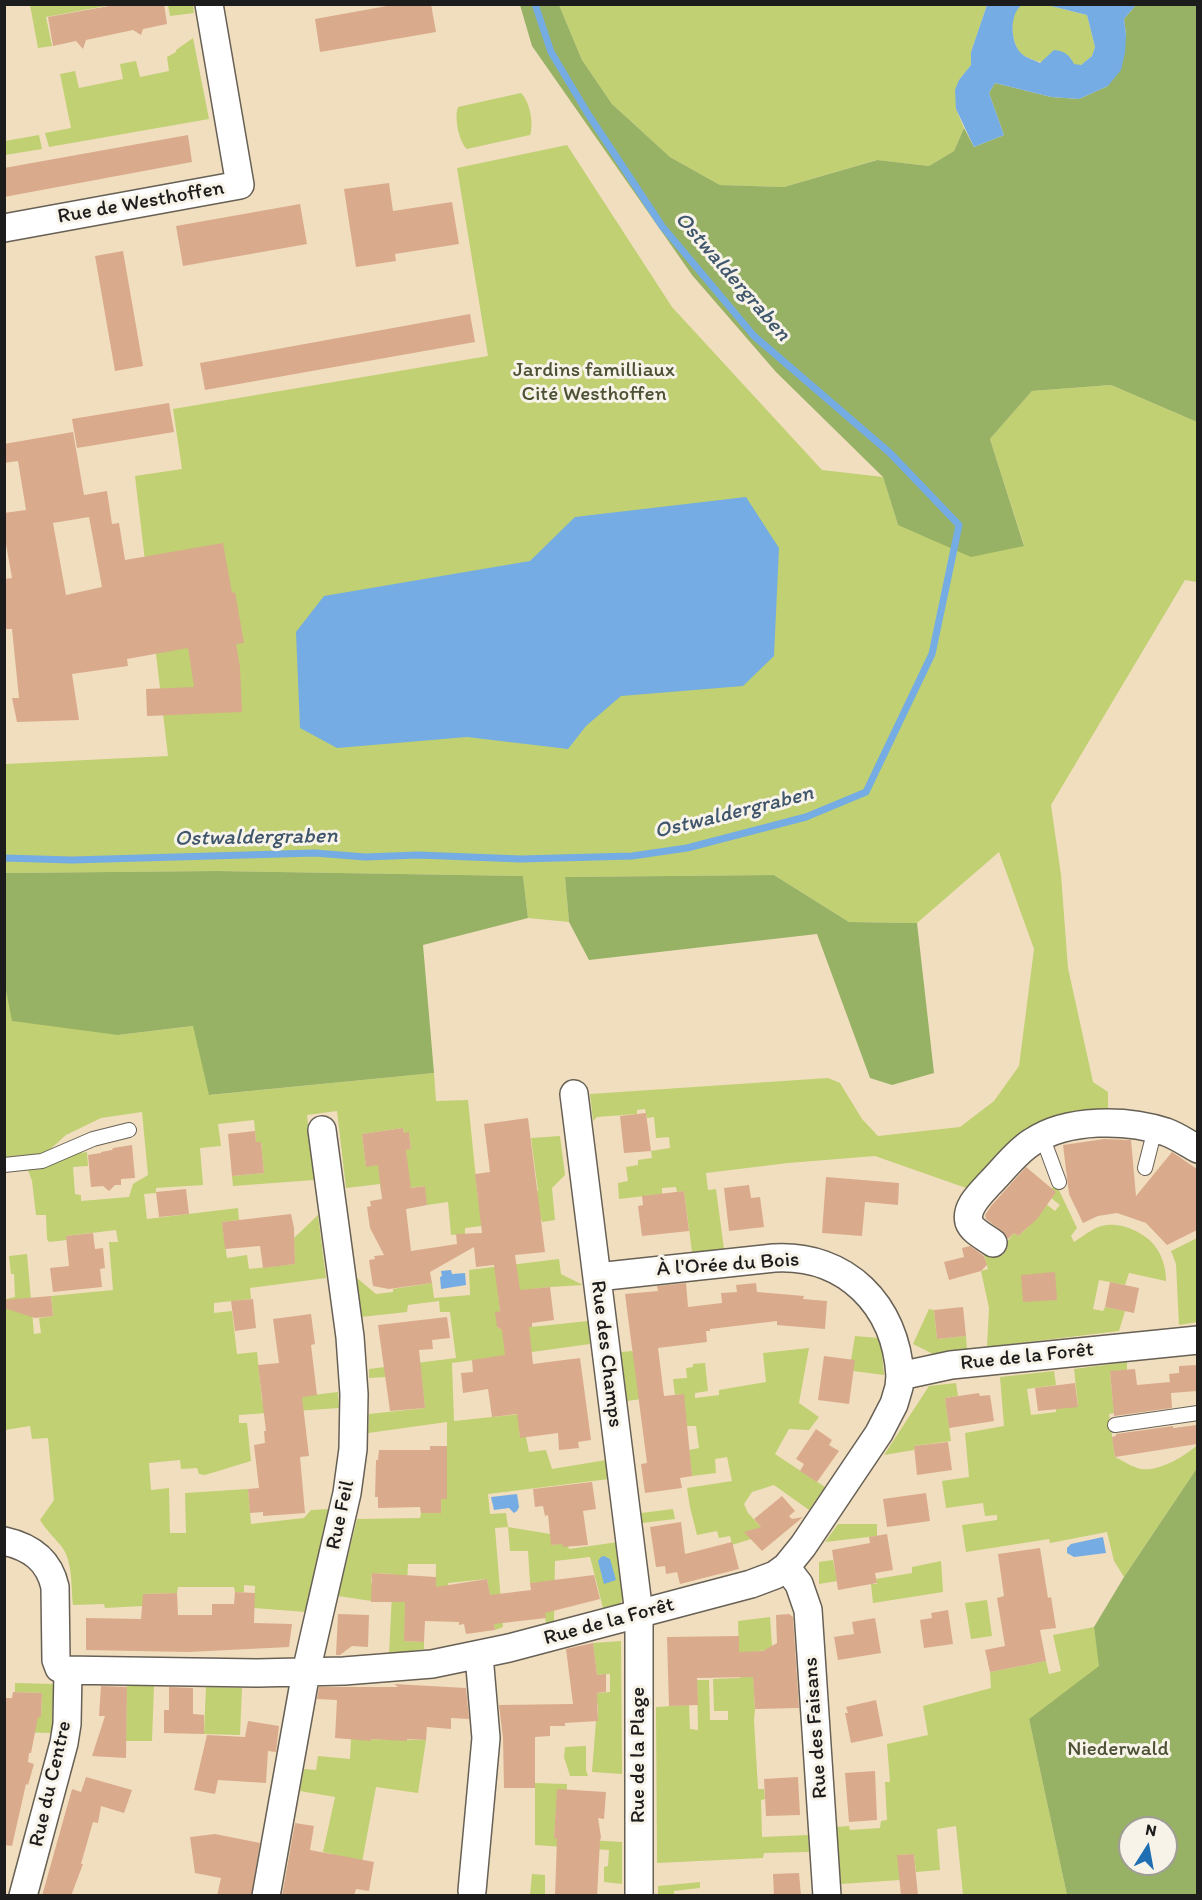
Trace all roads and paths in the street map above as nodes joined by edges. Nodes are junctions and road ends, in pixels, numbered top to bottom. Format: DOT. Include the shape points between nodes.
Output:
graph roads {
  1 [pos="209,4"];
  2 [pos="4,228"];
  3 [pos="574,1094"];
  4 [pos="1155,1129"];
  5 [pos="129,1130"];
  6 [pos="322,1130"];
  7 [pos="1042,1136"];
  8 [pos="1197,1149"];
  9 [pos="4,1165"];
  10 [pos="1145,1168"];
  11 [pos="1059,1182"];
  12 [pos="993,1243"];
  13 [pos="597,1277"];
  14 [pos="1197,1340"];
  15 [pos="900,1376"];
  16 [pos="1197,1413"];
  17 [pos="1115,1425"];
  18 [pos="4,1541"];
  19 [pos="786,1567"];
  20 [pos="639,1614"];
  21 [pos="479,1655"];
  22 [pos="68,1671"];
  23 [pos="306,1672"];
  24 [pos="472,1891"];
  25 [pos="23,1896"];
  26 [pos="266,1896"];
  27 [pos="639,1896"];
  28 [pos="827,1896"];
  1 -- 2 [label="street, Rue de Westhoffen" via="240,185"];
  3 -- 13 [label="street, Rue des Champs"];
  4 -- 7 [label="street" via="1092,1124"];
  4 -- 8 [label="street"];
  4 -- 10 [label="lane"];
  5 -- 9 [label="lane" via="93,1138 42,1161"];
  6 -- 23 [label="street, Rue Feil" via="350,1336 354,1422 351,1473"];
  7 -- 11 [label="lane"];
  7 -- 12 [label="street" via="1023,1149 972,1207 970,1223"];
  13 -- 15 [label="street, À l'Orée du Bois" via="780,1257 821,1262 847,1276 877,1305 897,1350"];
  13 -- 20 [label="street, Rue des Champs"];
  14 -- 15 [label="street, Rue de la Forêt" via="951,1365"];
  15 -- 19 [label="street, Rue de la Forêt" via="894,1404 879,1433"];
  16 -- 17 [label="lane"];
  18 -- 22 [label="street" via="34,1552 49,1570 55,1587 56,1665"];
  19 -- 20 [label="street, Rue de la Forêt" via="751,1584"];
  19 -- 28 [label="street, Rue des Faisans" via="799,1584 808,1610"];
  20 -- 21 [label="street, Rue de la Forêt"];
  20 -- 27 [label="street, Rue de la Plage"];
  21 -- 23 [label="street, Rue de la Forêt" via="422,1665"];
  21 -- 24 [label="street" via="486,1738"];
  22 -- 23 [label="street, Rue de la Forêt"];
  22 -- 25 [label="street, Rue du Centre" via="64,1743"];
  23 -- 26 [label="street, Rue Feil"];
}
